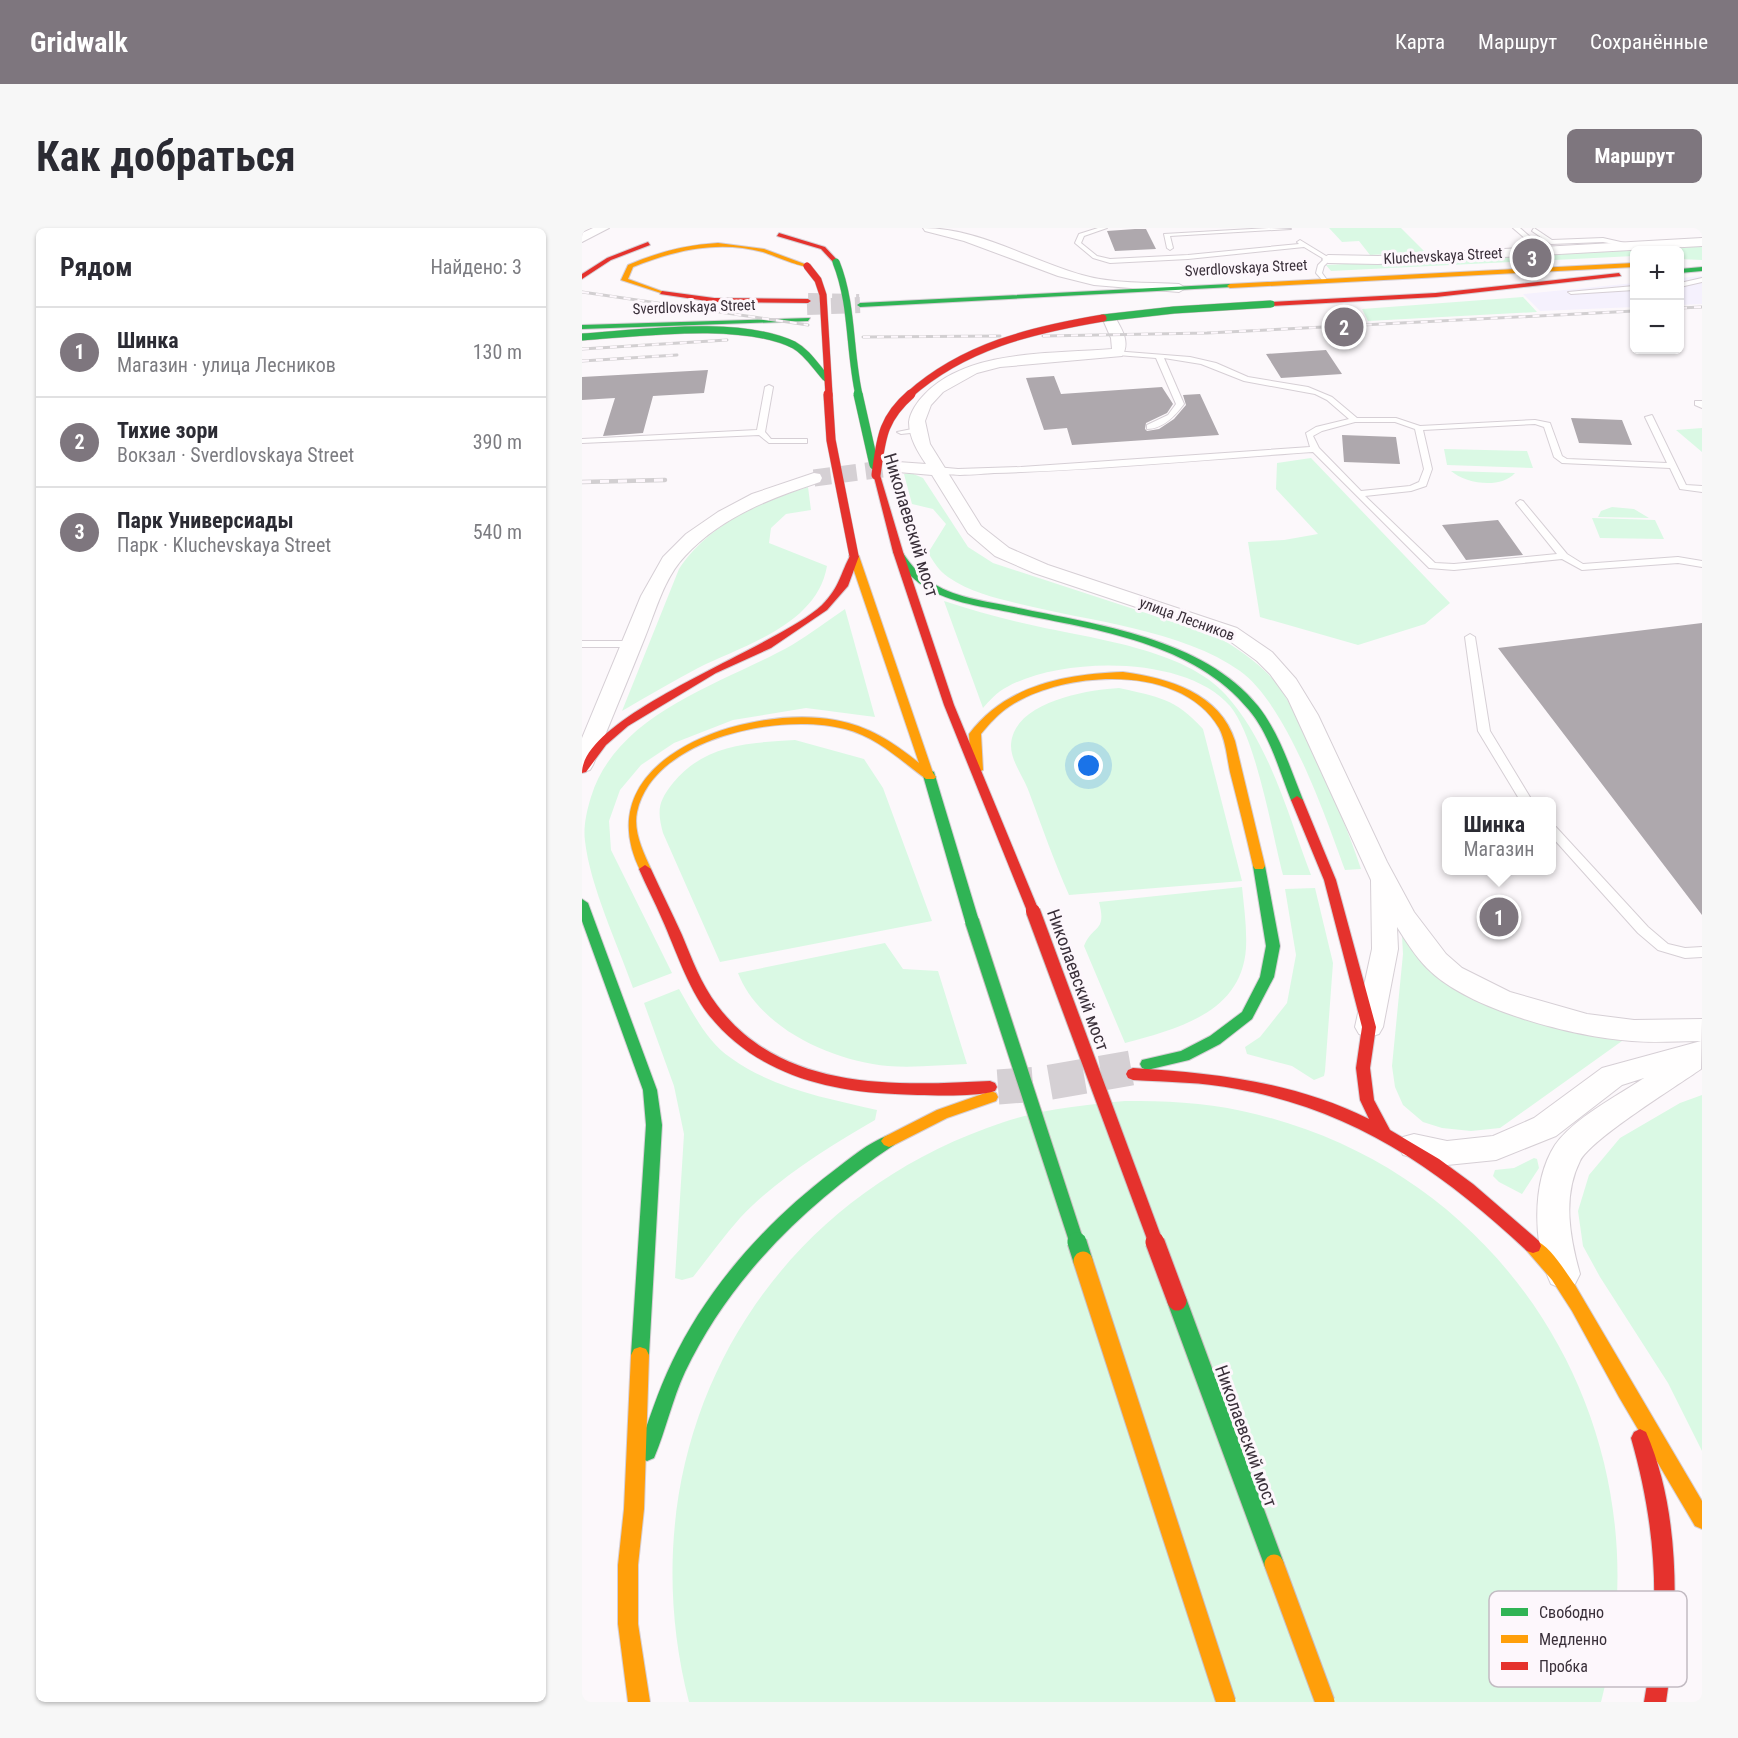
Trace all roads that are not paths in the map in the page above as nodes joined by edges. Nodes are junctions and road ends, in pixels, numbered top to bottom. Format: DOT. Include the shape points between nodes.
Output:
graph roads {
  1 [pos="603,228"];
  2 [pos="929,228"];
  3 [pos="1104,228"];
  4 [pos="1160,228"];
  5 [pos="1516,228"];
  6 [pos="1288,229"];
  7 [pos="1534,230"];
  8 [pos="742,232"];
  9 [pos="764,234"];
  10 [pos="1167,234"];
  11 [pos="582,238"];
  12 [pos="1702,242"];
  13 [pos="1306,245"];
  14 [pos="1631,245"];
  15 [pos="1170,248"];
  16 [pos="1543,251"];
  17 [pos="1328,259"];
  18 [pos="1630,265"];
  19 [pos="1690,268"];
  20 [pos="1630,274"];
  21 [pos="1619,275"];
  22 [pos="582,277"];
  23 [pos="1324,280"];
  24 [pos="1702,280"];
  25 [pos="1684,284"];
  26 [pos="1179,288"];
  27 [pos="1630,288"];
  28 [pos="1571,292"];
  29 [pos="807,309"];
  30 [pos="1106,313"];
  31 [pos="582,317"];
  32 [pos="582,327"];
  33 [pos="582,337"];
  34 [pos="1118,353"];
  35 [pos="1159,356"];
  36 [pos="826,378"];
  37 [pos="769,387"];
  38 [pos="1649,417"];
  39 [pos="1355,420"];
  40 [pos="1150,428"];
  41 [pos="1419,429"];
  42 [pos="917,430"];
  43 [pos="761,432"];
  44 [pos="901,432"];
  45 [pos="582,441"];
  46 [pos="804,441"];
  47 [pos="1315,449"];
  48 [pos="1674,466"];
  49 [pos="898,467"];
  50 [pos="936,470"];
  51 [pos="876,475"];
  52 [pos="814,478"];
  53 [pos="1702,489"];
  54 [pos="1358,494"];
  55 [pos="1520,503"];
  56 [pos="898,552"];
  57 [pos="854,556"];
  58 [pos="1564,556"];
  59 [pos="1702,564"];
  60 [pos="1470,637"];
  61 [pos="582,644"];
  62 [pos="632,644"];
  63 [pos="582,765"];
  64 [pos="582,770"];
  65 [pos="977,770"];
  66 [pos="930,777"];
  67 [pos="1525,797"];
  68 [pos="1556,835"];
  69 [pos="1383,877"];
  70 [pos="582,903"];
  71 [pos="1702,952"];
  72 [pos="1369,1027"];
  73 [pos="1702,1030"];
  74 [pos="1702,1051"];
  75 [pos="1383,1131"];
  76 [pos="1409,1145"];
  77 [pos="1565,1281"];
  78 [pos="1617,1375"];
  79 [pos="634,1509"];
  80 [pos="1702,1519"];
  81 [pos="1665,1591"];
  82 [pos="1657,1687"];
  83 [pos="639,1702"];
  84 [pos="1226,1702"];
  85 [pos="1325,1702"];
  86 [pos="1655,1702"];
  1 -- 11 [label="street"];
  2 -- 26 [label="street" via="972,239 1086,280"];
  3 -- 13 [label="lane" via="1081,235 1078,243 1110,261"];
  4 -- 10 [label="lane"];
  5 -- 16 [label="lane"];
  6 -- 10 [label="lane"];
  6 -- 13 [label="lane" via="1291,238"];
  7 -- 14 [label="lane" via="1551,242 1604,240"];
  8 -- 22 [label="main road" via="688,235 640,246 609,259"];
  9 -- 51 [label="main road, Николаевский мост, bridge" via="787,236 823,248 844,275 851,358"];
  10 -- 15 [label="lane"];
  12 -- 14 [label="street, Kluchevskaya Street"];
  13 -- 17 [label="lane"];
  14 -- 16 [label="street, Kluchevskaya Street"];
  16 -- 17 [label="street, Kluchevskaya Street"];
  17 -- 23 [label="lane" via="1319,273"];
  18 -- 23 [label="main road, Sverdlovskaya Street"];
  19 -- 24 [label="lane"];
  20 -- 21 [label="main road, Sverdlovskaya Street"];
  21 -- 30 [label="main road, Sverdlovskaya Street"];
  21 -- 51 [label="main road, bridge" via="1436,295 1193,309 1086,320 1044,329 968,355 933,374 911,392 890,415"];
  23 -- 26 [label="main road, Sverdlovskaya Street"];
  24 -- 25 [label="lane"];
  26 -- 30 [label="main road, Sverdlovskaya Street" via="860,308"];
  27 -- 28 [label="lane"];
  29 -- 31 [label="main road, Sverdlovskaya Street"];
  29 -- 32 [label="main road, Sverdlovskaya Street"];
  29 -- 36 [label="main road, bridge" via="664,294 624,280 630,266 646,257 697,245 732,244 785,254 807,266 823,295"];
  30 -- 34 [label="street" via="1118,335"];
  33 -- 36 [label="main road, bridge" via="691,333 766,337 794,345"];
  34 -- 35 [label="lane"];
  34 -- 42 [label="street" via="1000,363 972,370 938,389 924,404"];
  35 -- 39 [label="lane" via="1211,365 1246,379 1305,388 1338,402"];
  35 -- 40 [label="lane" via="1180,404 1171,417"];
  36 -- 57 [label="main road, bridge" via="831,440"];
  37 -- 43 [label="lane"];
  38 -- 48 [label="lane"];
  39 -- 41 [label="lane" via="1396,420"];
  39 -- 47 [label="lane" via="1309,435"];
  41 -- 48 [label="lane" via="1545,424 1558,458 1564,461"];
  41 -- 54 [label="lane" via="1428,469 1423,484"];
  42 -- 44 [label="lane"];
  42 -- 50 [label="street, улица Лесников"];
  43 -- 45 [label="lane"];
  43 -- 46 [label="lane" via="769,441"];
  47 -- 50 [label="lane" via="1021,470"];
  47 -- 54 [label="lane"];
  48 -- 53 [label="lane" via="1683,487"];
  49 -- 50 [label="street"];
  50 -- 69 [label="street, улица Лесников" via="974,530 1002,552 1041,569 1230,632 1256,646 1276,665 1296,694"];
  51 -- 56 [label="main road, Николаевский мост"];
  52 -- 62 [label="street" via="767,493 717,518 676,554 652,593"];
  54 -- 58 [label="lane" via="1432,567"];
  55 -- 58 [label="lane"];
  56 -- 65 [label="main road, Николаевский мост" via="949,705"];
  56 -- 72 [label="main road" via="914,574 943,593 1115,633 1201,664 1228,681 1253,707 1271,737 1326,869"];
  57 -- 64 [label="main road" via="843,586 824,608 767,646 712,671 624,724 602,743"];
  57 -- 66 [label="main road"];
  58 -- 59 [label="lane" via="1582,567 1678,560"];
  60 -- 67 [label="lane" via="1484,731"];
  61 -- 62 [label="lane"];
  62 -- 63 [label="street"];
  65 -- 75 [label="main road" via="975,734 991,714 1050,684 1092,675 1154,681 1195,697 1215,713 1226,730 1258,863 1273,946 1268,977 1247,1016 1215,1040 1184,1056 1132,1071 1252,1084 1335,1109"];
  65 -- 85 [label="main road, Николаевский мост, bridge" via="1033,911"];
  66 -- 79 [label="main road" via="860,730 792,720 740,727 690,747 658,767 636,795 630,811 638,852 714,1012 746,1044 768,1059 803,1074 869,1089 991,1092 877,1148 830,1181 770,1235 721,1296 684,1356 649,1445"];
  66 -- 84 [label="main road, bridge" via="972,921"];
  68 -- 71 [label="lane" via="1663,947 1685,953"];
  69 -- 72 [label="street" via="1385,949"];
  69 -- 73 [label="street, улица Лесников" via="1417,936 1438,963 1474,987 1535,1012 1583,1024 1632,1031"];
  70 -- 79 [label="main road" via="650,1090 654,1125"];
  72 -- 75 [label="main road" via="1363,1068 1367,1100"];
  74 -- 76 [label="street" via="1612,1076 1545,1127 1496,1148 1447,1153"];
  74 -- 77 [label="street" via="1591,1130 1567,1153 1553,1209 1553,1235"];
  75 -- 76 [label="main road"];
  76 -- 77 [label="main road" via="1489,1203"];
  77 -- 78 [label="main road"];
  78 -- 80 [label="main road"];
  78 -- 81 [label="main road" via="1647,1455 1659,1510"];
  79 -- 83 [label="main road" via="628,1566 628,1624"];
  82 -- 86 [label="main road"];
}
